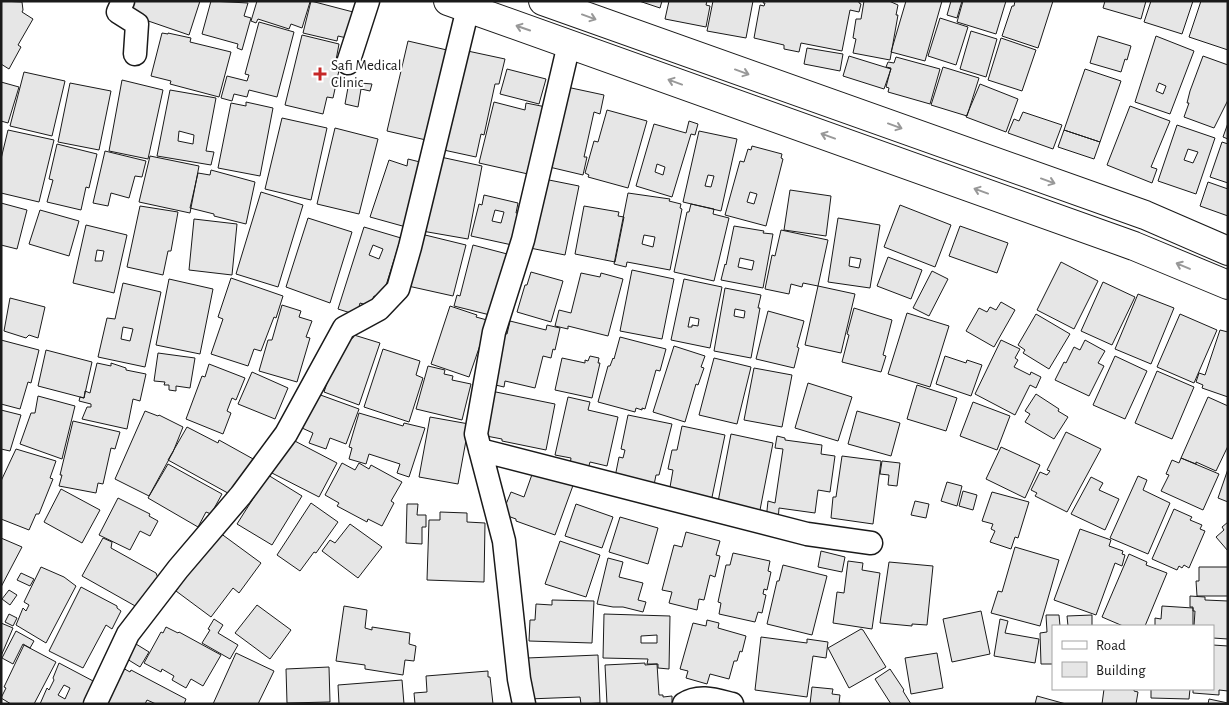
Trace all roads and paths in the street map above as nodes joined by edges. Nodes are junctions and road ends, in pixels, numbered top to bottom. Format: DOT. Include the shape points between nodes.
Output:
graph roads {
  1 [pos="123,1"];
  2 [pos="368,1"];
  3 [pos="543,1"];
  4 [pos="462,4"];
  5 [pos="569,44"];
  6 [pos="135,54"];
  7 [pos="348,63"];
  8 [pos="1228,251"];
  9 [pos="1228,285"];
  10 [pos="480,450"];
  11 [pos="871,543"];
  12 [pos="95,704"];
  13 [pos="524,704"];
  14 [pos="684,704"];
  15 [pos="732,704"];
  1 -- 6 [label="street" via="118,12 137,24"];
  2 -- 7 [label="street"];
  3 -- 8 [label="main road, one-way" via="1145,215"];
  5 -- 4 [label="main road, one-way"];
  4 -- 12 [label="street" via="410,247 398,288 379,309 344,328 286,434 241,495 128,634"];
  9 -- 5 [label="main road, one-way" via="1134,246"];
  5 -- 10 [label="street" via="523,240 494,332 476,434"];
  10 -- 11 [label="street" via="806,534"];
  10 -- 13 [label="street" via="504,541"];
  14 -- 15 [label="street" via="703,698"];
}
